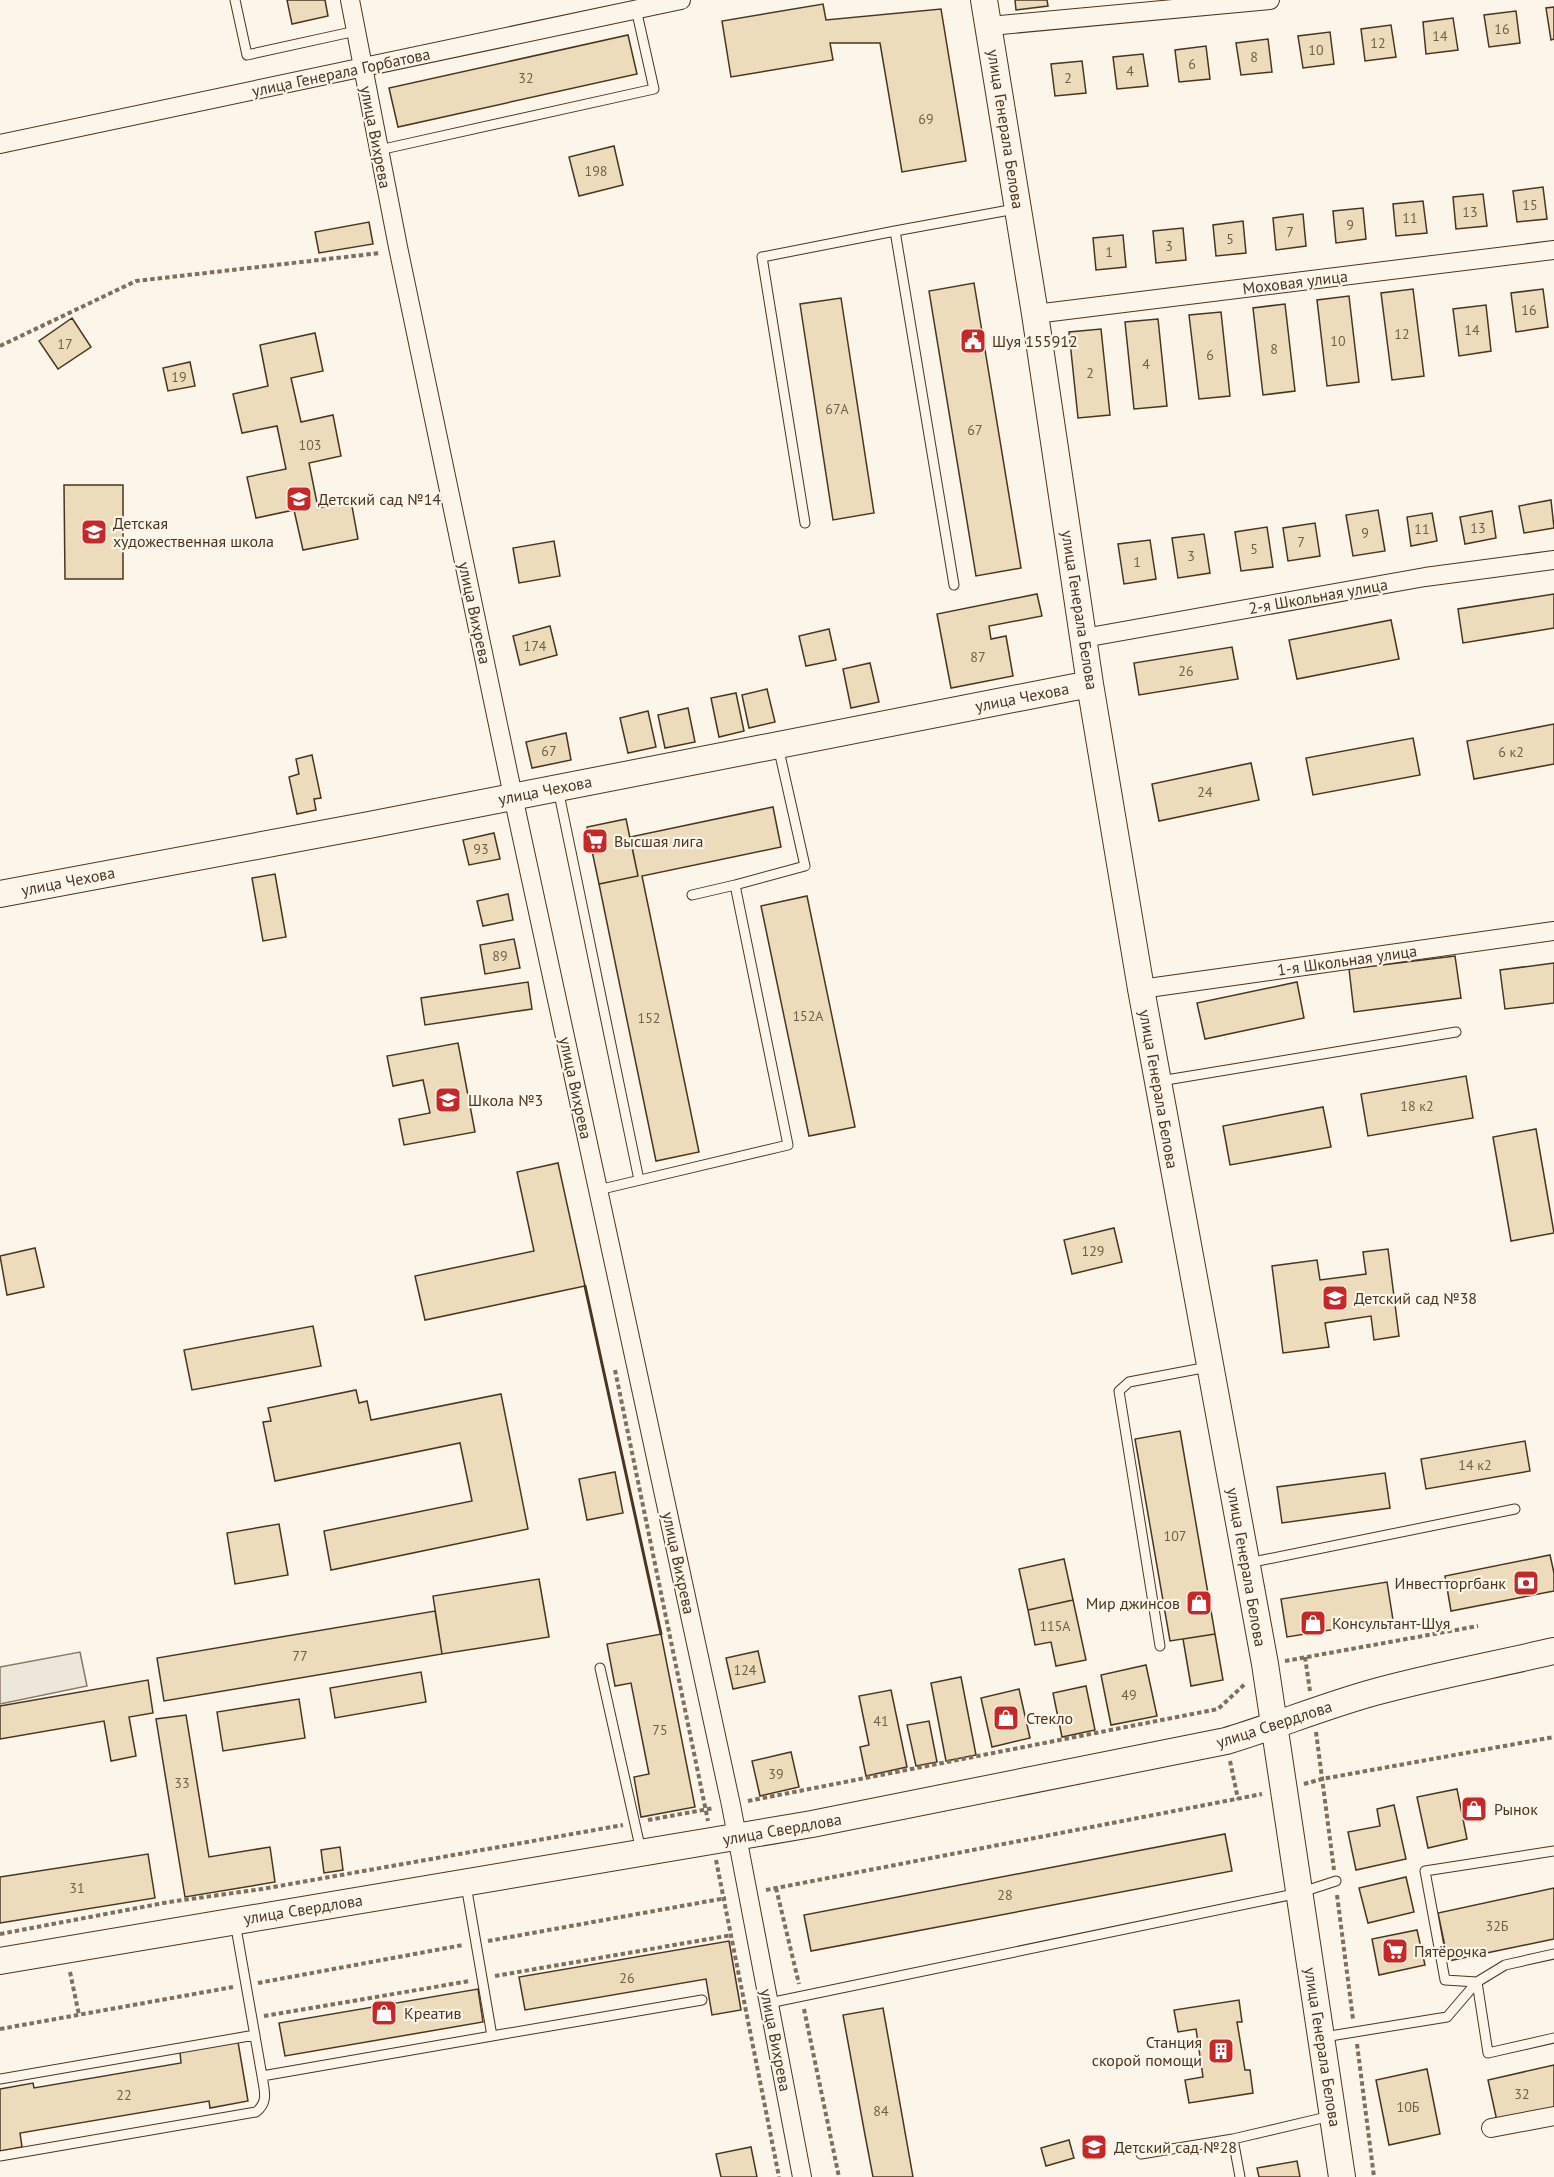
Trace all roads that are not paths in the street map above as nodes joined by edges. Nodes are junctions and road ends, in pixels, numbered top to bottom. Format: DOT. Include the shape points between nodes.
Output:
graph roads {
  1 [pos="235,0"];
  2 [pos="350,0"];
  3 [pos="681,0"];
  4 [pos="984,0"];
  5 [pos="1270,0"];
  6 [pos="636,9"];
  7 [pos="990,26"];
  8 [pos="356,31"];
  9 [pos="362,68"];
  10 [pos="0,144"];
  11 [pos="379,150"];
  12 [pos="1018,209"];
  13 [pos="895,231"];
  14 [pos="1554,249"];
  15 [pos="1035,314"];
  16 [pos="805,523"];
  17 [pos="1554,560"];
  18 [pos="954,585"];
  19 [pos="1084,638"];
  20 [pos="1090,684"];
  21 [pos="778,744"];
  22 [pos="558,787"];
  23 [pos="513,796"];
  24 [pos="735,885"];
  25 [pos="0,894"];
  26 [pos="692,895"];
  27 [pos="1554,931"];
  28 [pos="1141,989"];
  29 [pos="1456,1032"];
  30 [pos="1157,1082"];
  31 [pos="639,1180"];
  32 [pos="598,1190"];
  33 [pos="1210,1366"];
  34 [pos="1515,1509"];
  35 [pos="1246,1563"];
  36 [pos="1160,1646"];
  37 [pos="1554,1651"];
  38 [pos="600,1668"];
  39 [pos="1274,1727"];
  40 [pos="738,1837"];
  41 [pos="1554,1851"];
  42 [pos="642,1853"];
  43 [pos="1336,1881"];
  44 [pos="466,1882"];
  45 [pos="1299,1893"];
  46 [pos="235,1921"];
  47 [pos="1554,1954"];
  48 [pos="0,1961"];
  49 [pos="1477,1982"];
  50 [pos="702,2000"];
  51 [pos="769,2003"];
  52 [pos="255,2035"];
  53 [pos="492,2036"];
  54 [pos="1322,2037"];
  55 [pos="1554,2038"];
  56 [pos="262,2076"];
  57 [pos="0,2079"];
  58 [pos="1334,2115"];
  59 [pos="1554,2116"];
  60 [pos="1491,2128"];
  61 [pos="1233,2139"];
  62 [pos="1141,2154"];
  63 [pos="0,2156"];
  64 [pos="802,2177"];
  65 [pos="1240,2177"];
  66 [pos="1342,2177"];
  1 -- 8 [label="lane" via="247,55"];
  2 -- 8 [label="street, улица Вихрева"];
  3 -- 6 [label="street, улица Генерала Горбатова"];
  4 -- 7 [label="street, улица Генерала Белова"];
  5 -- 7 [label="street"];
  6 -- 9 [label="street, улица Генерала Горбатова"];
  6 -- 11 [label="lane" via="654,89"];
  7 -- 12 [label="street, улица Генерала Белова"];
  8 -- 9 [label="street, улица Вихрева"];
  9 -- 10 [label="street, улица Генерала Горбатова"];
  9 -- 11 [label="street, улица Вихрева"];
  11 -- 23 [label="street, улица Вихрева"];
  12 -- 13 [label="lane"];
  12 -- 15 [label="street, улица Генерала Белова"];
  13 -- 16 [label="lane" via="762,257"];
  13 -- 18 [label="lane"];
  14 -- 15 [label="street, Моховая улица"];
  15 -- 19 [label="street, улица Генерала Белова"];
  17 -- 19 [label="street, 2-я Школьная улица" via="1425,577"];
  19 -- 20 [label="street, улица Генерала Белова"];
  20 -- 21 [label="street, улица Чехова"];
  20 -- 28 [label="street, улица Генерала Белова"];
  21 -- 22 [label="street, улица Чехова"];
  21 -- 24 [label="lane" via="805,866"];
  22 -- 23 [label="street, улица Чехова"];
  22 -- 31 [label="lane"];
  23 -- 25 [label="street, улица Чехова"];
  23 -- 32 [label="street, улица Вихрева"];
  24 -- 26 [label="lane"];
  24 -- 31 [label="lane" via="788,1145"];
  27 -- 28 [label="street, 1-я Школьная улица"];
  28 -- 30 [label="street, улица Генерала Белова"];
  29 -- 30 [label="lane"];
  30 -- 33 [label="street, улица Генерала Белова"];
  31 -- 32 [label="lane"];
  32 -- 40 [label="street, улица Вихрева"];
  33 -- 35 [label="street, улица Генерала Белова"];
  33 -- 36 [label="lane" via="1129,1382 1119,1391"];
  34 -- 35 [label="lane"];
  35 -- 39 [label="street, улица Генерала Белова"];
  37 -- 39 [label="street, улица Свердлова" via="1376,1692"];
  38 -- 42 [label="lane"];
  39 -- 40 [label="street, улица Свердлова" via="1226,1741"];
  39 -- 45 [label="street, улица Генерала Белова"];
  40 -- 42 [label="street, улица Свердлова"];
  40 -- 51 [label="street, улица Вихрева"];
  41 -- 49 [label="lane" via="1425,1871 1445,1980"];
  42 -- 44 [label="street, улица Свердлова"];
  43 -- 45 [label="lane"];
  44 -- 46 [label="street, улица Свердлова"];
  44 -- 53 [label="lane"];
  45 -- 51 [label="lane"];
  45 -- 54 [label="street, улица Генерала Белова"];
  46 -- 48 [label="street, улица Свердлова"];
  46 -- 52 [label="lane"];
  47 -- 49 [label="lane" via="1505,1965"];
  49 -- 54 [label="lane" via="1448,2017"];
  49 -- 55 [label="lane" via="1488,2054"];
  50 -- 53 [label="lane"];
  51 -- 64 [label="street, улица Вихрева"];
  52 -- 56 [label="lane"];
  52 -- 57 [label="lane"];
  53 -- 56 [label="lane"];
  54 -- 58 [label="street, улица Генерала Белова"];
  56 -- 63 [label="lane" via="265,2100 256,2112"];
  58 -- 61 [label="lane"];
  58 -- 66 [label="street, улица Генерала Белова"];
  59 -- 60 [label="street"];
  61 -- 62 [label="lane"];
  61 -- 65 [label="lane"];
}
